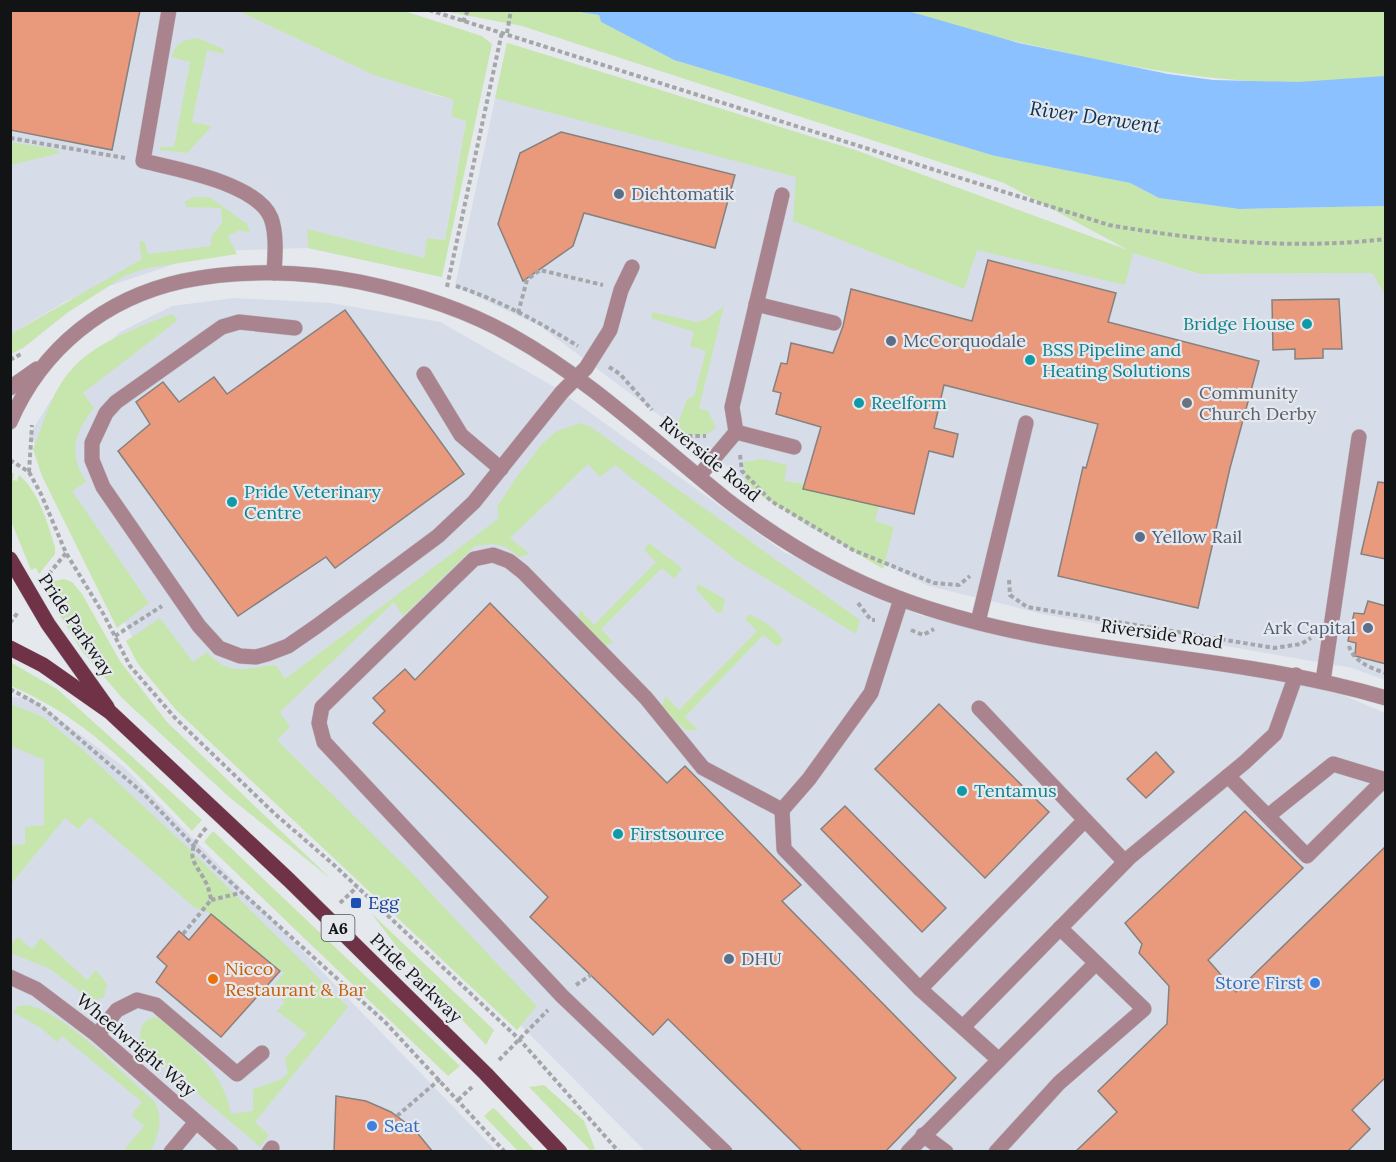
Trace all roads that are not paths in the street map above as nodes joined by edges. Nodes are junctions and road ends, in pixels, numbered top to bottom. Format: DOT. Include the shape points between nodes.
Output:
graph roads {
  1 [pos="169,10"];
  2 [pos="782,195"];
  3 [pos="632,267"];
  4 [pos="274,273"];
  5 [pos="756,304"];
  6 [pos="834,323"];
  7 [pos="295,328"];
  8 [pos="45,363"];
  9 [pos="424,374"];
  10 [pos="575,377"];
  11 [pos="10,388"];
  12 [pos="10,422"];
  13 [pos="1026,423"];
  14 [pos="736,432"];
  15 [pos="1359,437"];
  16 [pos="794,447"];
  17 [pos="501,469"];
  18 [pos="699,476"];
  19 [pos="10,559"];
  20 [pos="901,599"];
  21 [pos="978,622"];
  22 [pos="10,648"];
  23 [pos="1296,675"];
  24 [pos="1323,681"];
  25 [pos="1386,698"];
  26 [pos="978,708"];
  27 [pos="110,712"];
  28 [pos="1228,776"];
  29 [pos="1385,780"];
  30 [pos="782,810"];
  31 [pos="1268,816"];
  32 [pos="1085,820"];
  33 [pos="1125,861"];
  34 [pos="1060,928"];
  35 [pos="1096,963"];
  36 [pos="10,977"];
  37 [pos="920,989"];
  38 [pos="963,1027"];
  39 [pos="97,1035"];
  40 [pos="262,1053"];
  41 [pos="999,1060"];
  42 [pos="196,1122"];
  43 [pos="923,1135"];
  44 [pos="171,1152"];
  45 [pos="231,1152"];
  46 [pos="560,1152"];
  47 [pos="725,1152"];
  48 [pos="908,1152"];
  49 [pos="946,1152"];
  50 [pos="996,1152"];
  1 -- 4 [label="street" via="143,161 216,178 258,202 271,217"];
  2 -- 5 [label="street"];
  3 -- 10 [label="street" via="610,330 586,368"];
  4 -- 8 [label="street, Riverside Road" via="192,279 133,296 84,327"];
  4 -- 10 [label="street, Riverside Road" via="346,279 443,305 512,335"];
  5 -- 6 [label="street"];
  5 -- 14 [label="street" via="732,407"];
  7 -- 17 [label="street" via="239,322 222,327 116,402 95,433 92,460 103,487 219,648 256,657 288,646 438,536"];
  8 -- 11 [label="street, Riverside Road"];
  8 -- 12 [label="street, Riverside Road"];
  9 -- 17 [label="street" via="461,435"];
  10 -- 17 [label="street"];
  10 -- 18 [label="street, Riverside Road"];
  13 -- 21 [label="street"];
  14 -- 16 [label="street"];
  14 -- 18 [label="street"];
  15 -- 24 [label="street"];
  18 -- 20 [label="street, Riverside Road" via="794,546"];
  19 -- 27 [label="main road, Pride Parkway / A6" via="48,624"];
  20 -- 21 [label="street, Riverside Road"];
  20 -- 30 [label="street" via="871,693"];
  21 -- 23 [label="street, Riverside Road" via="1047,637"];
  22 -- 27 [label="main road, Pride Parkway / A6" via="43,665"];
  23 -- 24 [label="street, Riverside Road"];
  23 -- 28 [label="street" via="1275,734"];
  24 -- 25 [label="street, Riverside Road"];
  26 -- 32 [label="street"];
  27 -- 46 [label="main road, Pride Parkway / A6" via="486,1074"];
  28 -- 31 [label="street"];
  28 -- 33 [label="street"];
  29 -- 31 [label="street" via="1333,765"];
  29 -- 31 [label="street" via="1307,856"];
  30 -- 37 [label="street" via="784,849"];
  30 -- 47 [label="street" via="703,768 646,698 523,572 493,555 474,559 322,707 319,723 324,742 562,996"];
  32 -- 33 [label="street"];
  32 -- 37 [label="street"];
  33 -- 34 [label="street"];
  34 -- 35 [label="street"];
  34 -- 38 [label="street"];
  35 -- 41 [label="street"];
  35 -- 50 [label="street" via="1144,1009 1059,1083"];
  36 -- 39 [label="street, Wheelwright Way" via="36,989"];
  37 -- 38 [label="street"];
  38 -- 41 [label="street"];
  39 -- 40 [label="street" via="117,1011 136,1000 156,1005 237,1074"];
  39 -- 42 [label="street, Wheelwright Way"];
  41 -- 43 [label="street"];
  42 -- 44 [label="street"];
  42 -- 45 [label="street, Wheelwright Way"];
  43 -- 48 [label="street"];
  43 -- 49 [label="street"];
}
